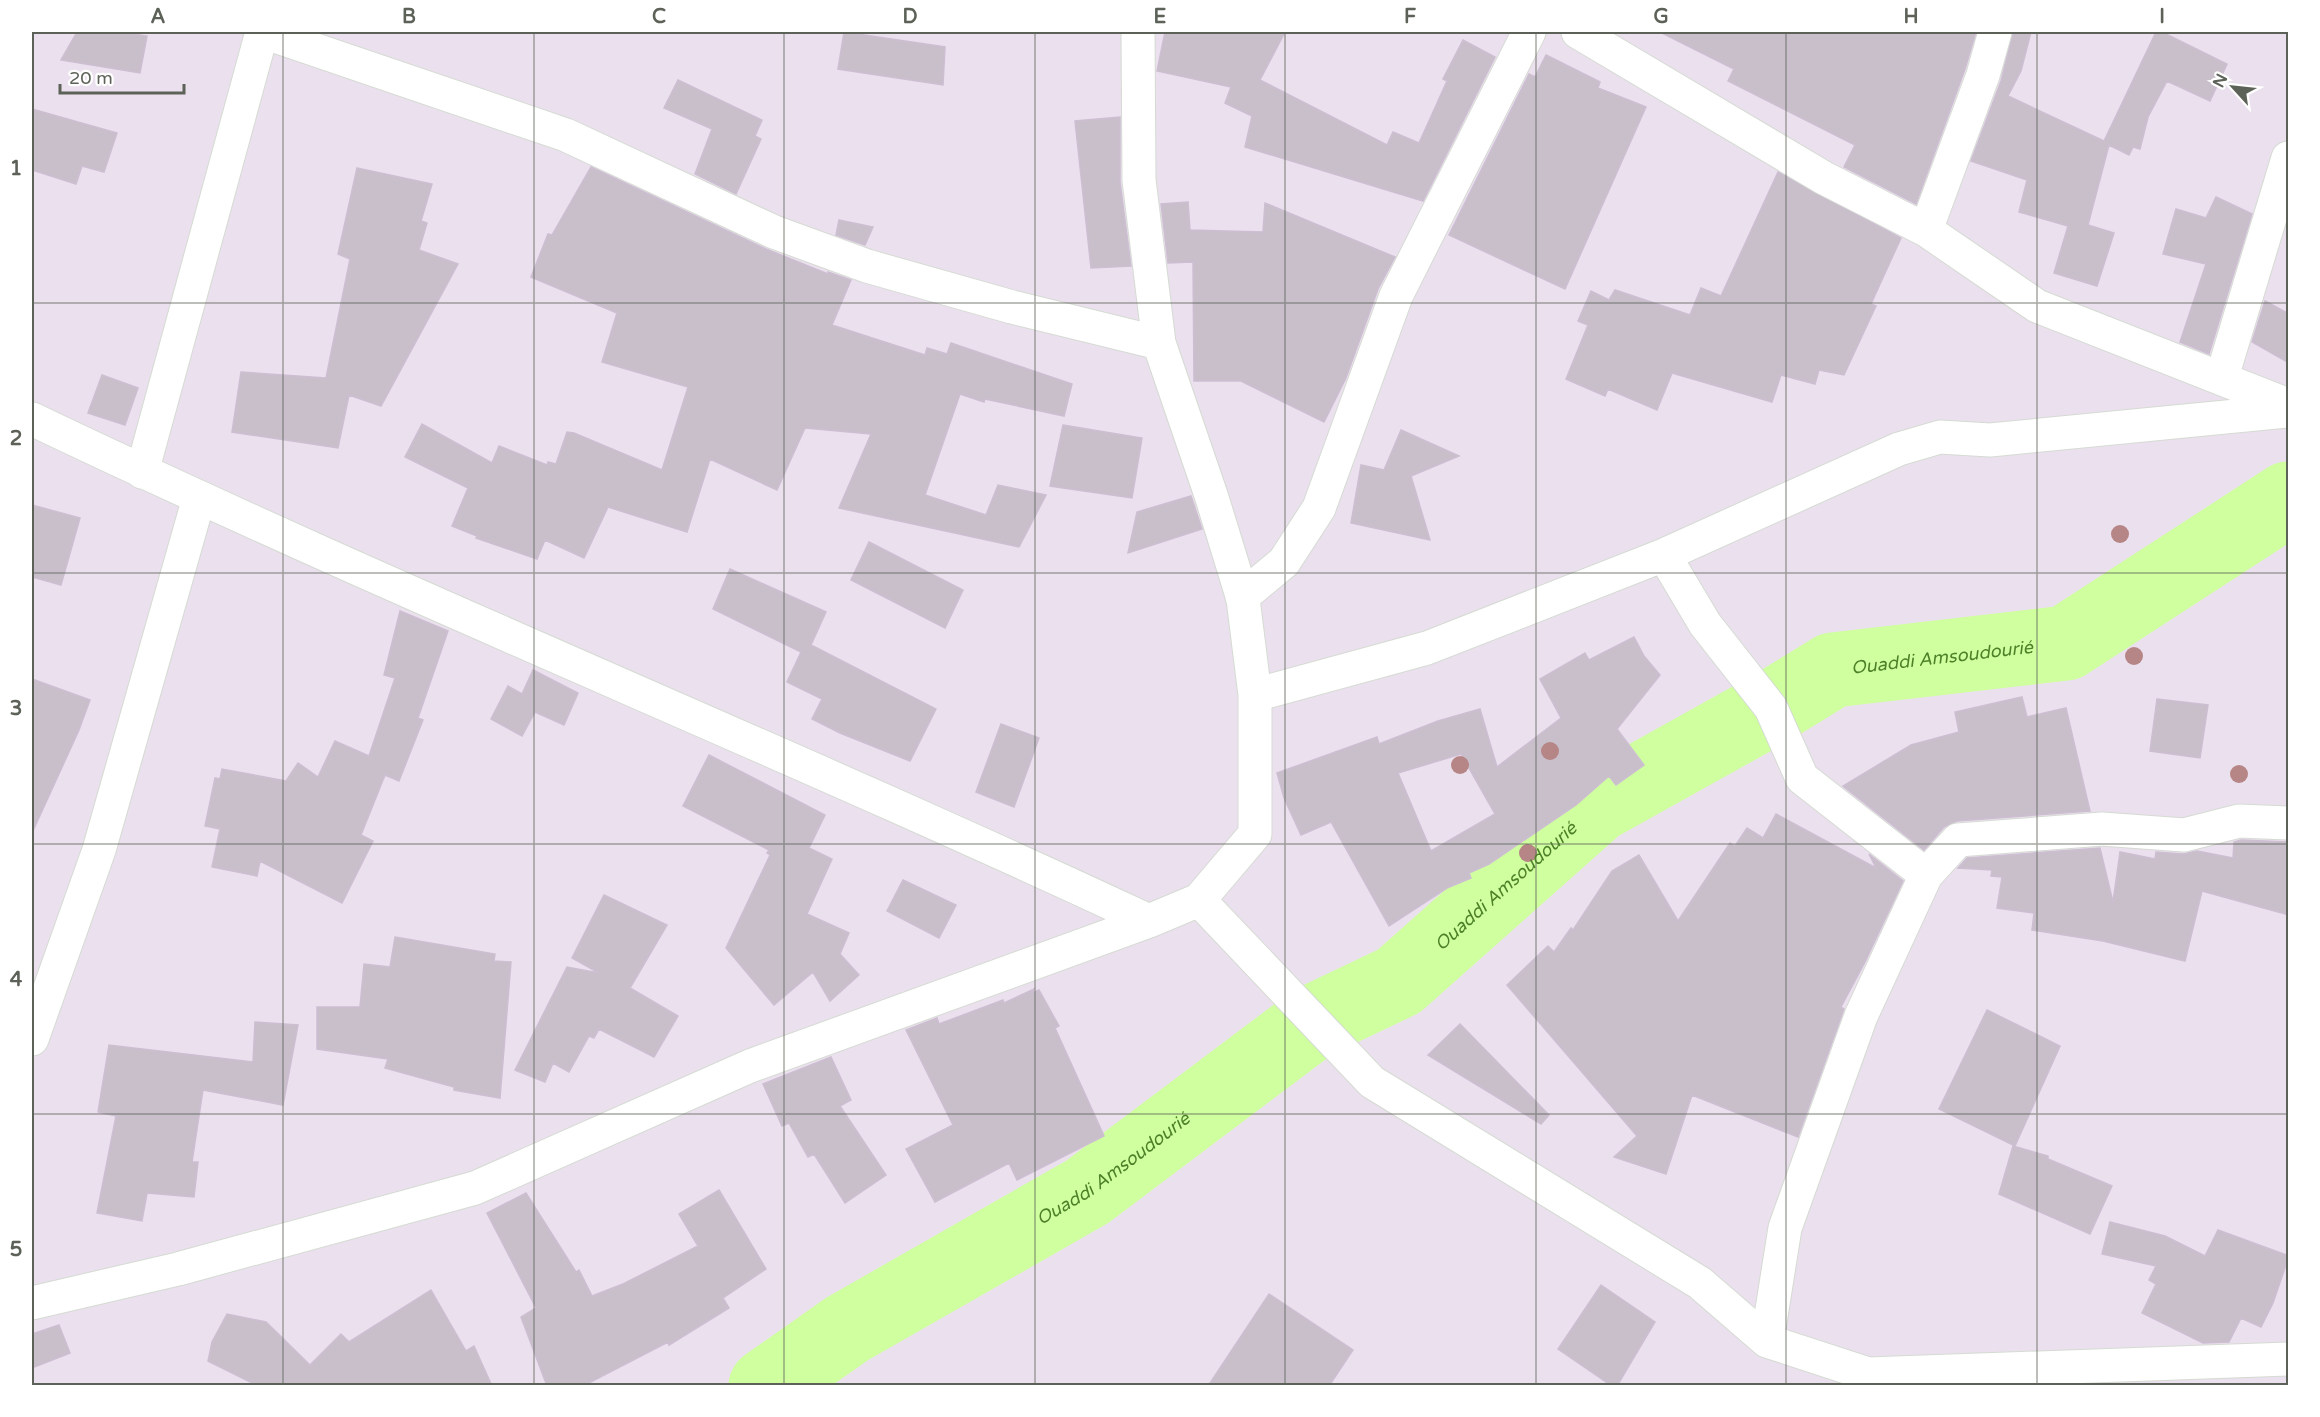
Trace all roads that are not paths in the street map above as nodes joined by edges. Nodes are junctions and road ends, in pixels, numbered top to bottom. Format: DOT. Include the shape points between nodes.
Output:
graph roads {
  1 [pos="262,32"];
  2 [pos="1138,32"];
  3 [pos="1529,32"];
  4 [pos="1578,32"];
  5 [pos="1995,32"];
  6 [pos="2289,158"];
  7 [pos="1926,230"];
  8 [pos="1159,343"];
  9 [pos="2222,377"];
  10 [pos="2289,405"];
  11 [pos="2289,411"];
  12 [pos="32,419"];
  13 [pos="142,472"];
  14 [pos="199,498"];
  15 [pos="1664,555"];
  16 [pos="1242,597"];
  17 [pos="1255,696"];
  18 [pos="2289,823"];
  19 [pos="1926,875"];
  20 [pos="1199,900"];
  21 [pos="1149,921"];
  22 [pos="32,1039"];
  23 [pos="32,1303"];
  24 [pos="1767,1341"];
  25 [pos="2289,1359"];
  1 -- 8 [label="street" via="566,135 774,232 867,266"];
  1 -- 13 [label="street"];
  2 -- 8 [label="street" via="1139,180"];
  3 -- 16 [label="street" via="1396,296 1319,508 1284,562"];
  4 -- 7 [label="street" via="1813,172"];
  5 -- 7 [label="street"];
  6 -- 9 [label="street"];
  7 -- 9 [label="street" via="2037,306"];
  8 -- 16 [label="street"];
  9 -- 10 [label="street"];
  11 -- 15 [label="street" via="1990,440 1940,437 1899,449"];
  12 -- 13 [label="street"];
  13 -- 14 [label="street"];
  14 -- 21 [label="street" via="963,834"];
  14 -- 22 [label="street" via="99,850"];
  15 -- 17 [label="street" via="1427,648"];
  15 -- 19 [label="street" via="1705,624 1771,708 1802,778"];
  16 -- 17 [label="street"];
  17 -- 20 [label="street" via="1255,834"];
  18 -- 19 [label="street" via="2239,820 2184,835 2102,829 1958,840"];
  19 -- 24 [label="street" via="1861,1016 1785,1228"];
  20 -- 21 [label="street"];
  20 -- 24 [label="street" via="1372,1082 1700,1283"];
  21 -- 23 [label="street" via="750,1066 475,1188 178,1269"];
  24 -- 25 [label="street" via="1868,1374"];
}
